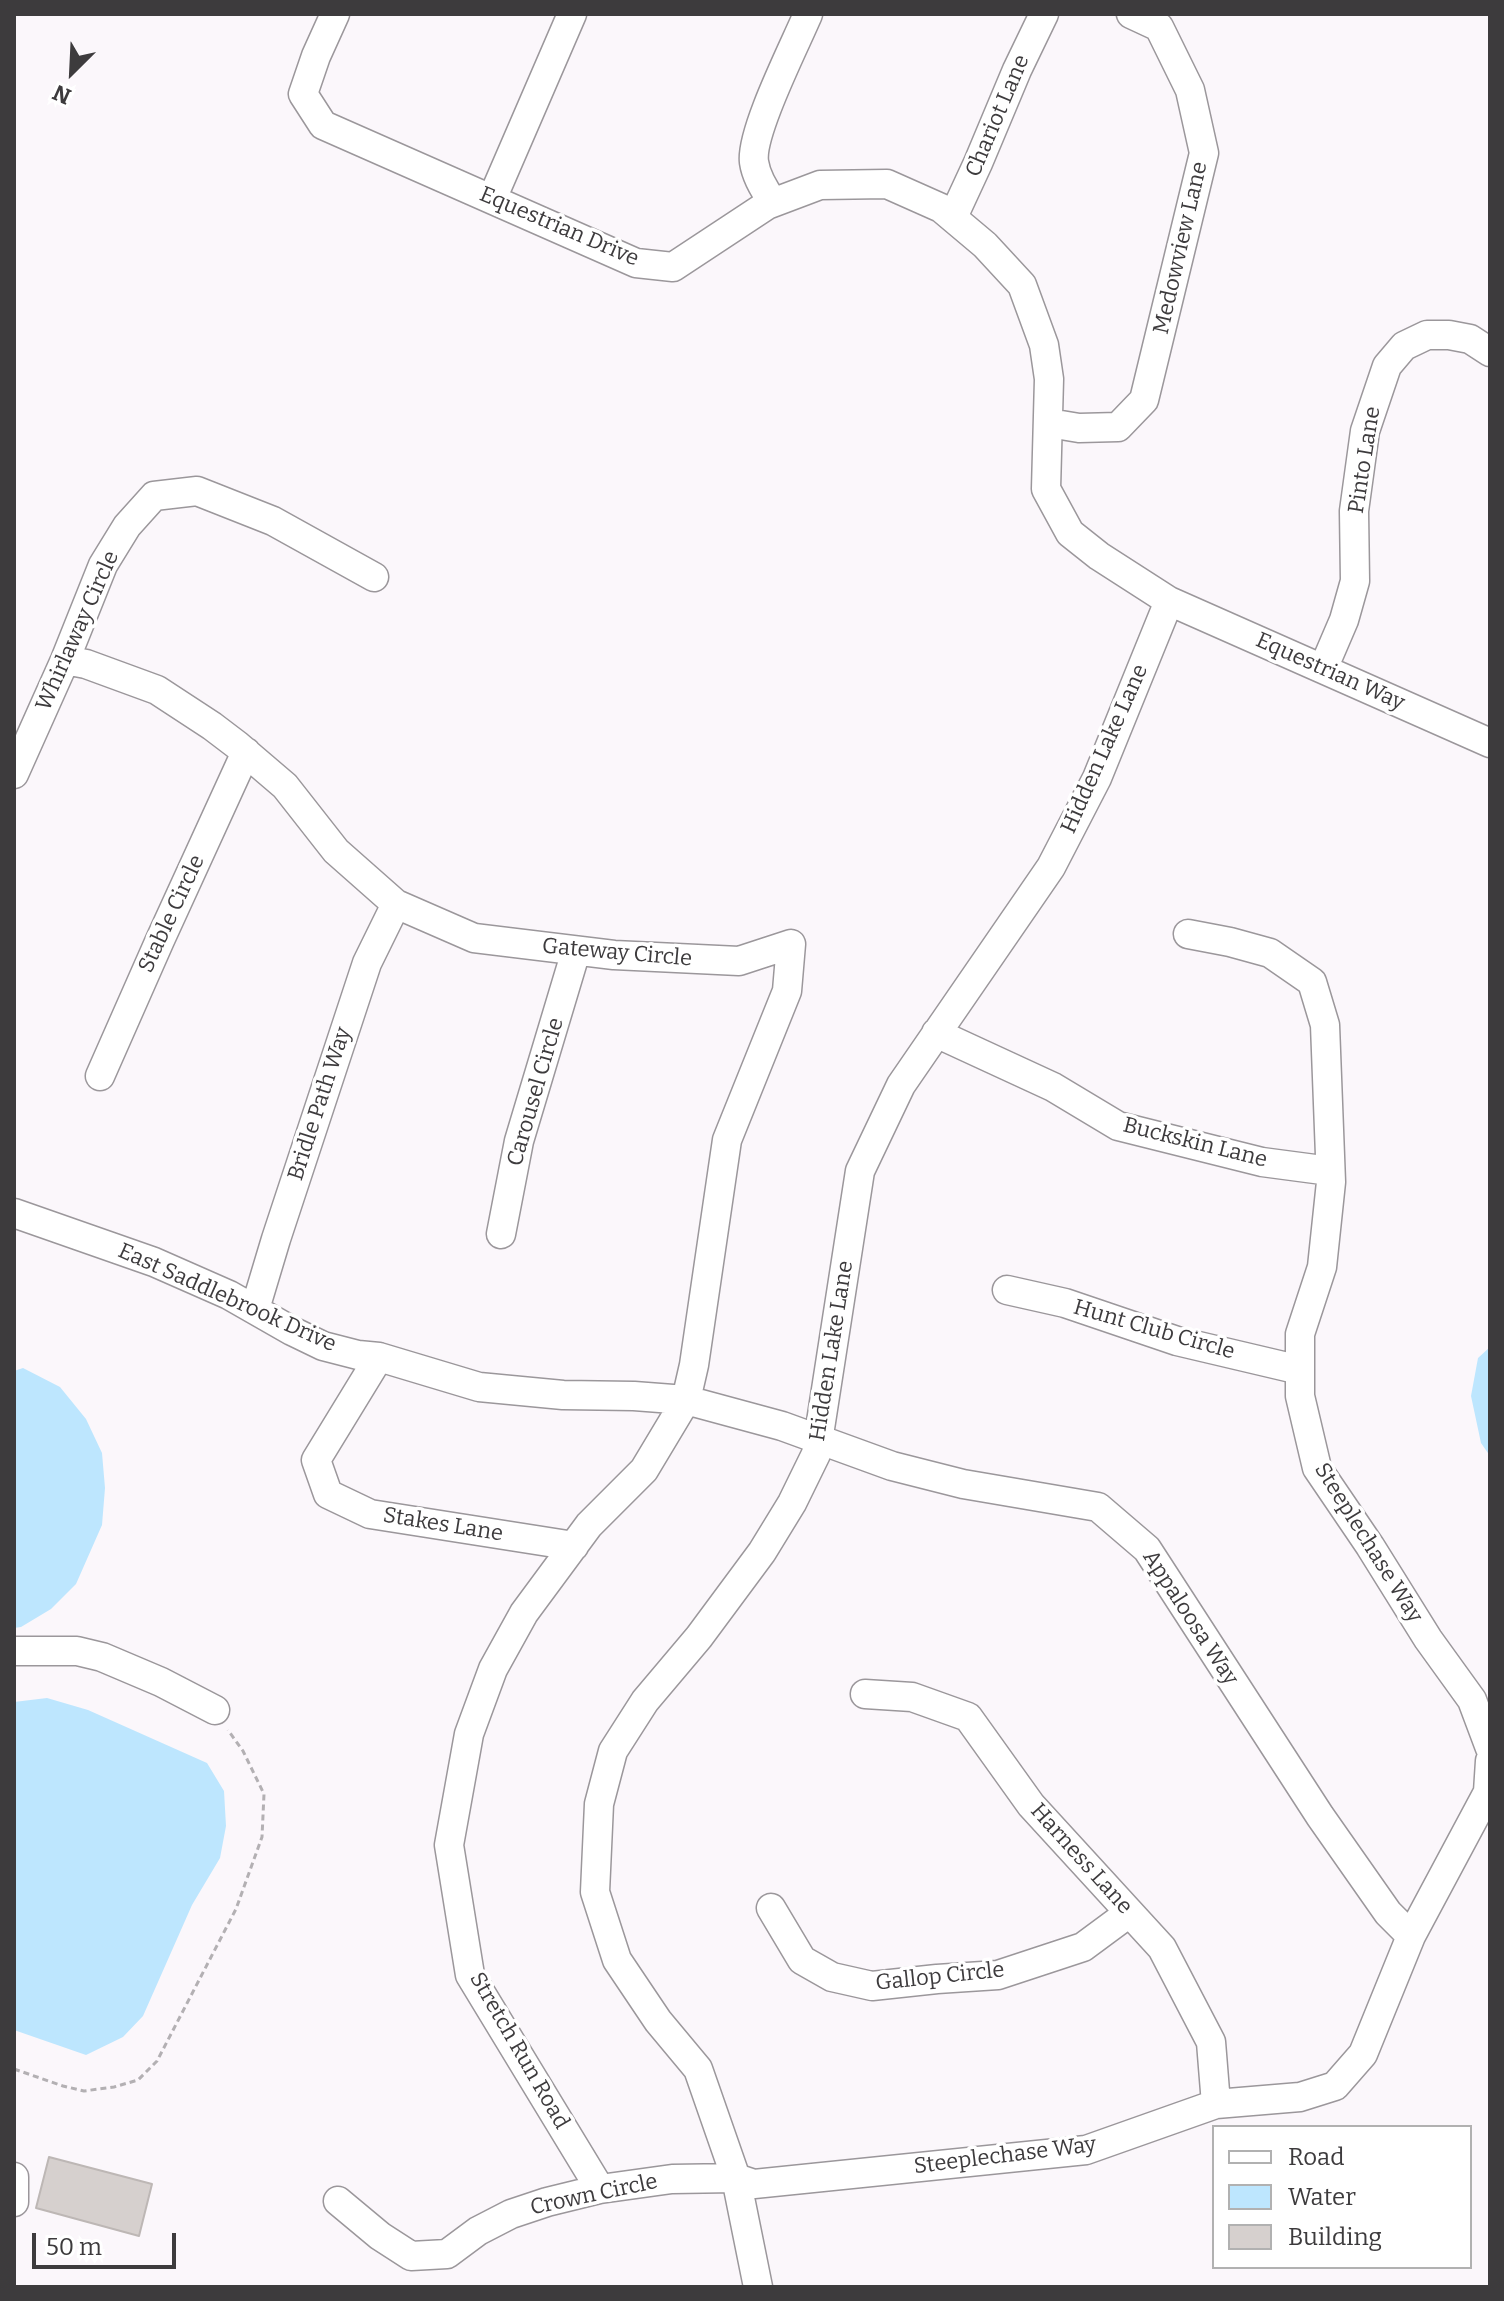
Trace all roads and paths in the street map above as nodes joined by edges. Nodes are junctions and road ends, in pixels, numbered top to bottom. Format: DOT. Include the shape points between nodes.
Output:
graph roads {
  1 [pos="335,14"];
  2 [pos="572,14"];
  3 [pos="808,14"];
  4 [pos="1044,14"];
  5 [pos="1131,14"];
  6 [pos="492,199"];
  7 [pos="773,202"];
  8 [pos="953,217"];
  9 [pos="1490,352"];
  10 [pos="1049,423"];
  11 [pos="374,577"];
  12 [pos="1169,601"];
  13 [pos="65,660"];
  14 [pos="1323,669"];
  15 [pos="1490,743"];
  16 [pos="246,752"];
  17 [pos="14,774"];
  18 [pos="396,904"];
  19 [pos="1188,934"];
  20 [pos="576,951"];
  21 [pos="936,1033"];
  22 [pos="100,1076"];
  23 [pos="1330,1171"];
  24 [pos="14,1213"];
  25 [pos="501,1234"];
  26 [pos="1007,1290"];
  27 [pos="255,1309"];
  28 [pos="379,1357"];
  29 [pos="1300,1370"];
  30 [pos="686,1400"];
  31 [pos="818,1437"];
  32 [pos="574,1546"];
  33 [pos="14,1651"];
  34 [pos="865,1694"];
  35 [pos="215,1710"];
  36 [pos="1490,1748"];
  37 [pos="1490,1761"];
  38 [pos="771,1908"];
  39 [pos="1129,1913"];
  40 [pos="1411,1936"];
  41 [pos="14,2069"];
  42 [pos="1216,2104"];
  43 [pos="736,2178"];
  44 [pos="600,2189"];
  45 [pos="338,2201"];
  46 [pos="758,2287"];
  1 -- 6 [label="street, Equestrian Drive" via="303,94 323,125"];
  2 -- 6 [label="street"];
  3 -- 7 [label="street" via="758,133 754,161"];
  4 -- 8 [label="street, Chariot Lane"];
  5 -- 10 [label="street, Medowview Lane" via="1159,27 1190,90 1204,153 1144,400 1118,427"];
  6 -- 7 [label="street, Equestrian Drive" via="636,263 673,267"];
  7 -- 8 [label="street, Equestrian Drive" via="820,185 887,184"];
  8 -- 10 [label="street, Equestrian Drive" via="1022,285 1044,345"];
  9 -- 14 [label="street, Pinto Lane" via="1470,339 1427,335 1404,346 1387,366 1363,444 1354,511 1355,581"];
  10 -- 12 [label="street, Equestrian Drive" via="1046,489 1070,533"];
  11 -- 13 [label="street, Whirlaway Circle" via="273,521 197,491 154,496 103,565"];
  12 -- 14 [label="street, Equestrian Way"];
  12 -- 21 [label="street, Hidden Lake Lane" via="1097,778 1051,867"];
  13 -- 16 [label="street, Gateway Circle" via="157,690"];
  13 -- 17 [label="street, Whirlaway Circle"];
  14 -- 15 [label="street, Equestrian Way"];
  16 -- 18 [label="street, Gateway Circle" via="285,786 336,851"];
  16 -- 22 [label="street, Stable Circle"];
  18 -- 20 [label="street, Gateway Circle" via="474,938"];
  18 -- 27 [label="street, Bridle Path Way" via="367,963"];
  19 -- 23 [label="street, Steeplechase Way" via="1270,953 1312,982 1325,1025"];
  20 -- 25 [label="street, Carousel Circle" via="519,1141"];
  20 -- 30 [label="street, Gateway Circle" via="739,961 791,944 787,991 727,1140"];
  21 -- 23 [label="street, Buckskin Lane" via="1053,1087 1118,1126 1262,1162"];
  21 -- 31 [label="street, Hidden Lake Lane" via="901,1085 860,1171"];
  23 -- 29 [label="street, Steeplechase Way" via="1322,1267 1300,1334"];
  24 -- 27 [label="street, East Saddlebrook Drive" via="154,1262"];
  26 -- 29 [label="street, Hunt Club Circle" via="1065,1303 1177,1341"];
  27 -- 28 [label="street, East Saddlebrook Drive" via="323,1346"];
  28 -- 30 [label="street, East Saddlebrook Drive" via="479,1387"];
  28 -- 32 [label="street, Stakes Lane" via="316,1460 328,1494 370,1514"];
  29 -- 36 [label="street, Steeplechase Way" via="1300,1396 1317,1468 1472,1700"];
  30 -- 31 [label="street, East Saddlebrook Drive"];
  30 -- 32 [label="street, Stretch Run Road" via="644,1470"];
  31 -- 40 [label="street, Appaloosa Way" via="934,1477 1098,1507 1147,1549 1320,1816 1388,1913"];
  31 -- 43 [label="street, Hidden Lake Lane" via="816,1454 762,1552 645,1701 613,1751 599,1804 595,1892 617,1960 698,2069"];
  32 -- 44 [label="street, Stretch Run Road" via="524,1613 493,1669 469,1734 449,1845 470,1975"];
  33 -- 35 [label="street" via="77,1651 102,1657"];
  34 -- 39 [label="street, Harness Lane" via="912,1697 968,1717 1031,1805"];
  35 -- 41 [label="path" via="264,1794 262,1837 236,1909 157,2061 138,2080 84,2091"];
  37 -- 40 [label="street, Steeplechase Way" via="1488,1792"];
  38 -- 39 [label="street, Gallop Circle" via="802,1960 832,1977 872,1986 998,1975 1083,1947"];
  39 -- 42 [label="street, Harness Lane" via="1162,1948 1211,2042"];
  40 -- 42 [label="street, Steeplechase Way" via="1363,2054 1335,2086 1300,2097"];
  42 -- 43 [label="street, Steeplechase Way" via="1086,2150 754,2184"];
  43 -- 44 [label="street, Crown Circle" via="672,2179"];
  43 -- 46 [label="street, Hidden Lake Lane"];
  44 -- 45 [label="street, Crown Circle" via="511,2214 447,2254 411,2256"];
}
